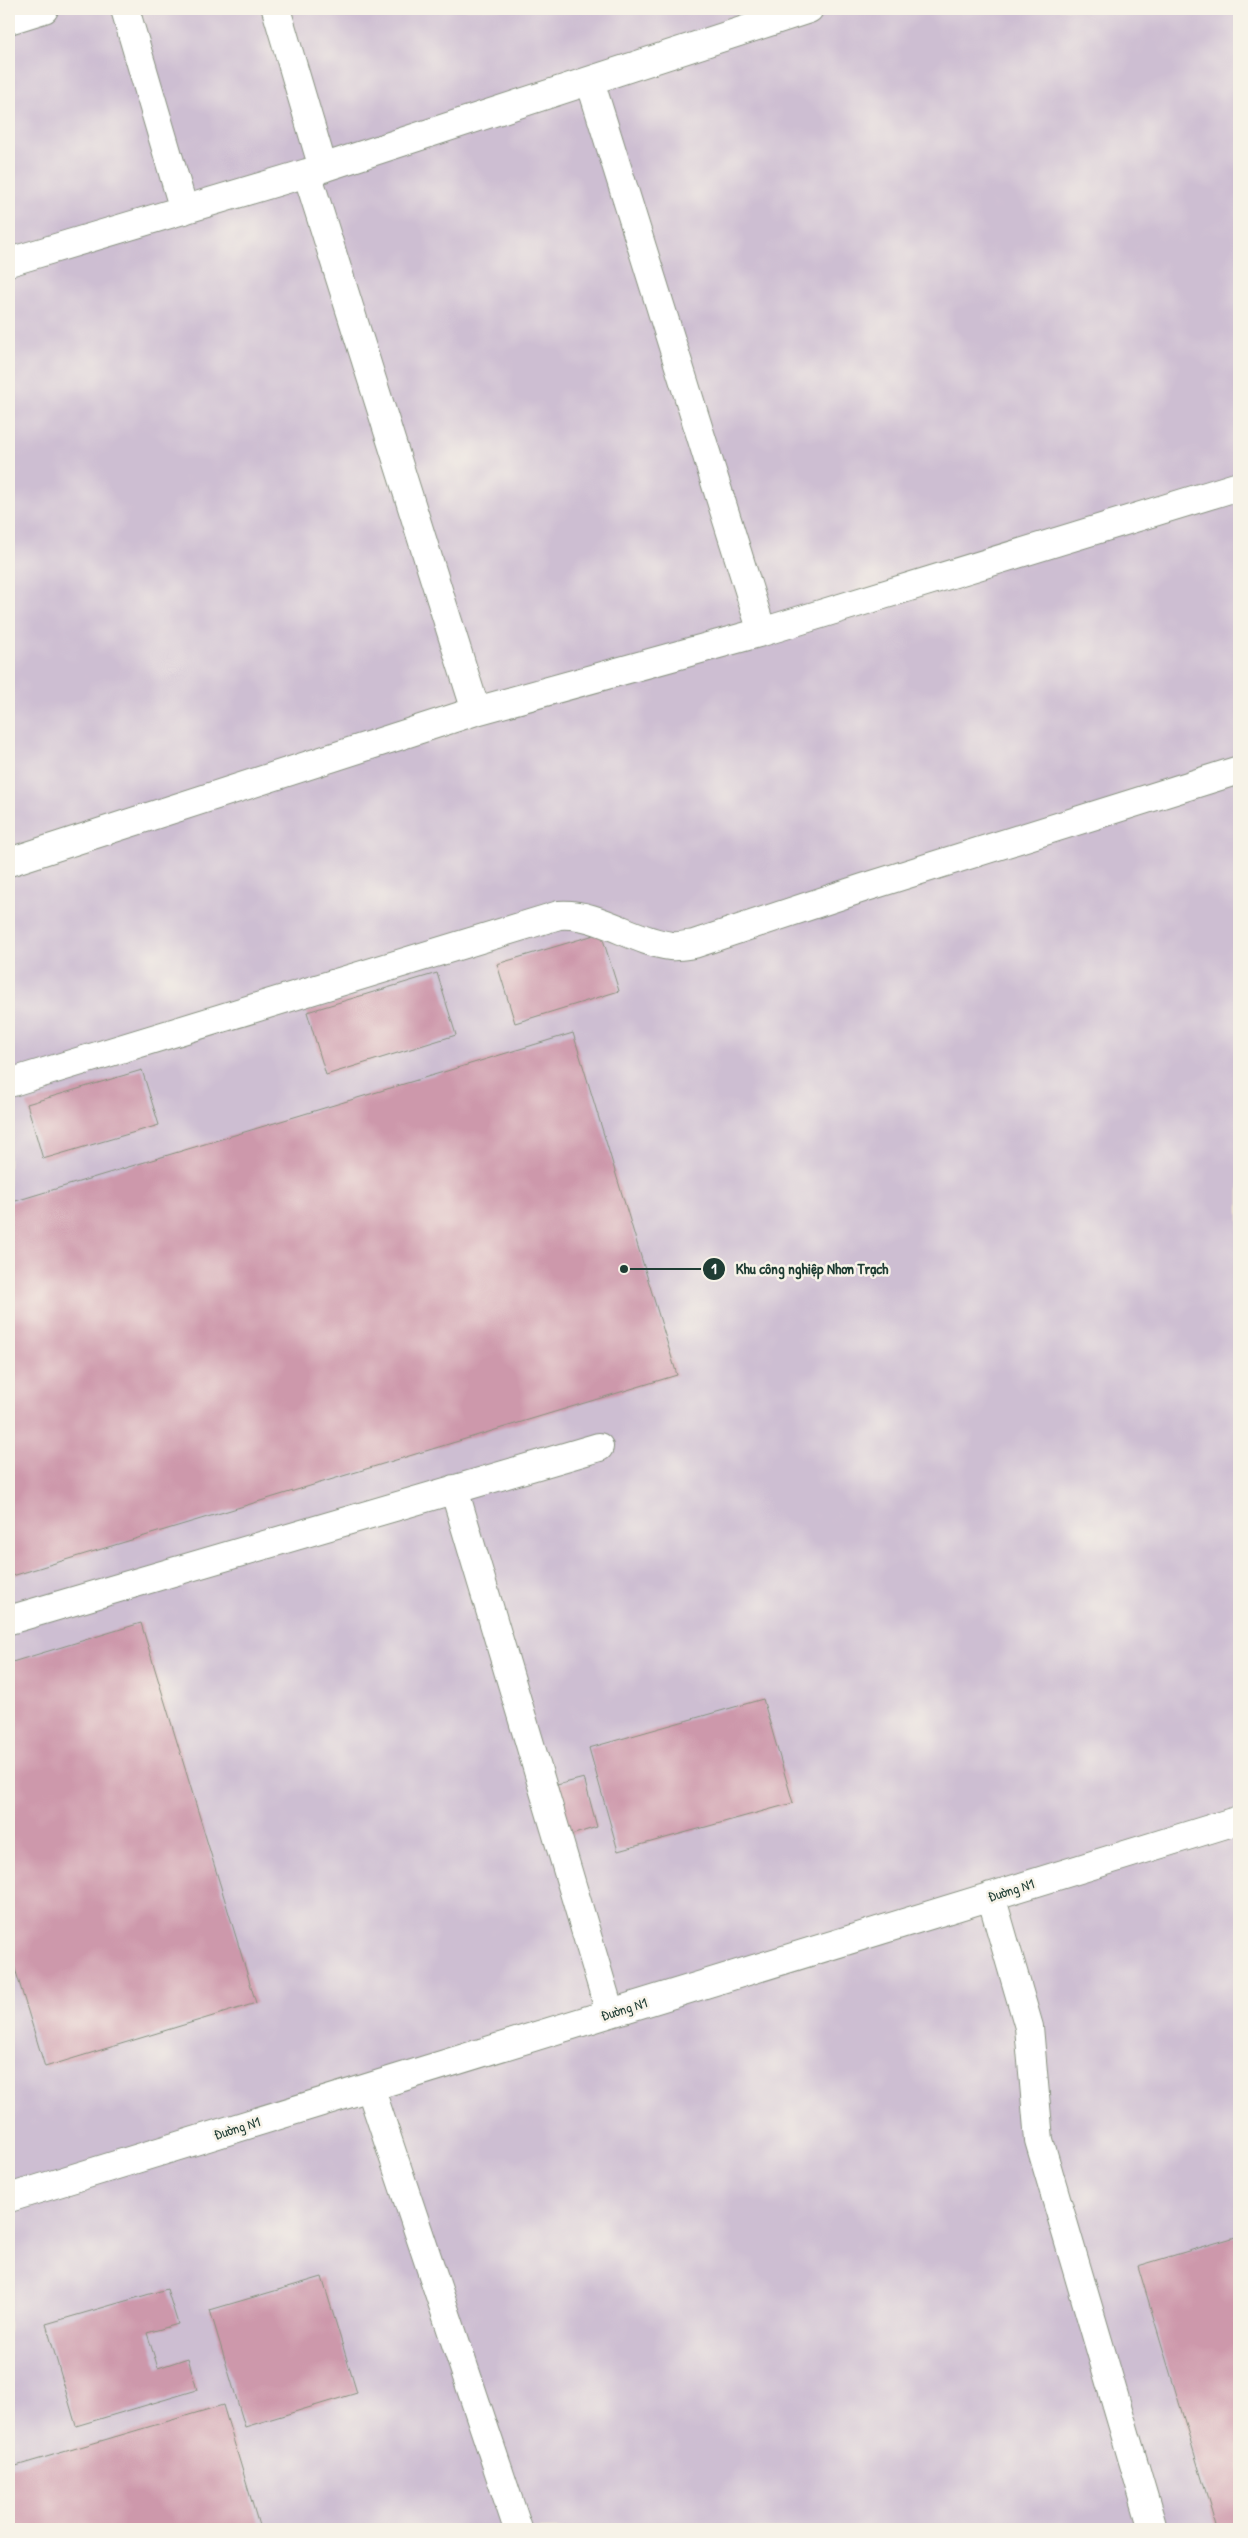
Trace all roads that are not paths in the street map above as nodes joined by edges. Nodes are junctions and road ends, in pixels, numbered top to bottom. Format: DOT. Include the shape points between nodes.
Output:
graph roads {
  1 [pos="44,9"];
  2 [pos="125,9"];
  3 [pos="276,9"];
  4 [pos="809,9"];
  5 [pos="9,20"];
  6 [pos="590,81"];
  7 [pos="315,170"];
  8 [pos="184,210"];
  9 [pos="9,262"];
  10 [pos="1239,486"];
  11 [pos="762,632"];
  12 [pos="476,711"];
  13 [pos="1239,770"];
  14 [pos="9,862"];
  15 [pos="9,1083"];
  16 [pos="599,1447"];
  17 [pos="454,1489"];
  18 [pos="9,1620"];
  19 [pos="1239,1820"];
  20 [pos="991,1896"];
  21 [pos="610,2013"];
  22 [pos="370,2086"];
  23 [pos="9,2198"];
  24 [pos="518,2529"];
  25 [pos="1153,2529"];
  1 -- 5 [label="street"];
  2 -- 8 [label="street"];
  3 -- 7 [label="street"];
  4 -- 6 [label="street"];
  6 -- 7 [label="street"];
  6 -- 11 [label="street"];
  7 -- 8 [label="street"];
  7 -- 12 [label="street"];
  8 -- 9 [label="street"];
  10 -- 11 [label="street"];
  11 -- 12 [label="street"];
  12 -- 14 [label="street"];
  13 -- 15 [label="street" via="694,944 672,946 572,914 559,915"];
  16 -- 17 [label="street"];
  17 -- 18 [label="street"];
  17 -- 21 [label="street"];
  19 -- 20 [label="street, Đường N1"];
  20 -- 21 [label="street, Đường N1"];
  20 -- 25 [label="street" via="1029,2027 1039,2140"];
  21 -- 22 [label="street, Đường N1"];
  22 -- 23 [label="street, Đường N1"];
  22 -- 24 [label="street"];
}
